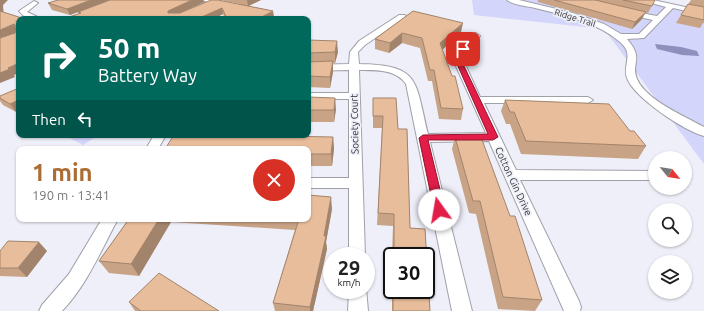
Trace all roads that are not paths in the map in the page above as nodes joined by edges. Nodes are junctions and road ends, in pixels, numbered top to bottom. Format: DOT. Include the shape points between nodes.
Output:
graph roads {
  1 [pos="510,0"];
  2 [pos="643,0"];
  3 [pos="34,2"];
  4 [pos="214,2"];
  5 [pos="671,6"];
  6 [pos="619,10"];
  7 [pos="704,13"];
  8 [pos="30,16"];
  9 [pos="182,16"];
  10 [pos="402,17"];
  11 [pos="659,19"];
  12 [pos="476,36"];
  13 [pos="619,37"];
  14 [pos="311,68"];
  15 [pos="353,68"];
  16 [pos="311,96"];
  17 [pos="354,96"];
  18 [pos="476,100"];
  19 [pos="588,100"];
  20 [pos="704,132"];
  21 [pos="422,133"];
  22 [pos="491,133"];
  23 [pos="511,175"];
  24 [pos="648,175"];
  25 [pos="311,183"];
  26 [pos="356,183"];
  27 [pos="108,222"];
  28 [pos="357,247"];
  29 [pos="358,299"];
  30 [pos="572,307"];
  31 [pos="51,310"];
  32 [pos="358,311"];
  33 [pos="462,311"];
  1 -- 13 [label="street, Ridge Trail" via="583,19"];
  2 -- 5 [label="street"];
  3 -- 8 [label="street" via="23,11"];
  4 -- 9 [label="street"];
  5 -- 7 [label="street"];
  5 -- 11 [label="street"];
  6 -- 11 [label="street"];
  10 -- 15 [label="street, Society Court" via="356,49"];
  11 -- 13 [label="street" via="641,36"];
  12 -- 18 [label="street, Cotton Gin Drive" via="461,52 459,59"];
  13 -- 20 [label="street, Ridge Trail" via="633,56 632,77 638,89 651,100"];
  14 -- 15 [label="street"];
  15 -- 17 [label="street, Society Court"];
  15 -- 21 [label="street" via="392,70 407,78"];
  16 -- 17 [label="street"];
  17 -- 26 [label="street, Society Court"];
  18 -- 19 [label="street"];
  18 -- 22 [label="street, Cotton Gin Drive"];
  21 -- 22 [label="street"];
  21 -- 33 [label="street"];
  22 -- 23 [label="street, Cotton Gin Drive"];
  23 -- 24 [label="street"];
  23 -- 30 [label="street, Cotton Gin Drive"];
  25 -- 26 [label="street"];
  26 -- 28 [label="street, Society Court"];
  27 -- 31 [label="street" via="72,283"];
  29 -- 32 [label="street"];
}
